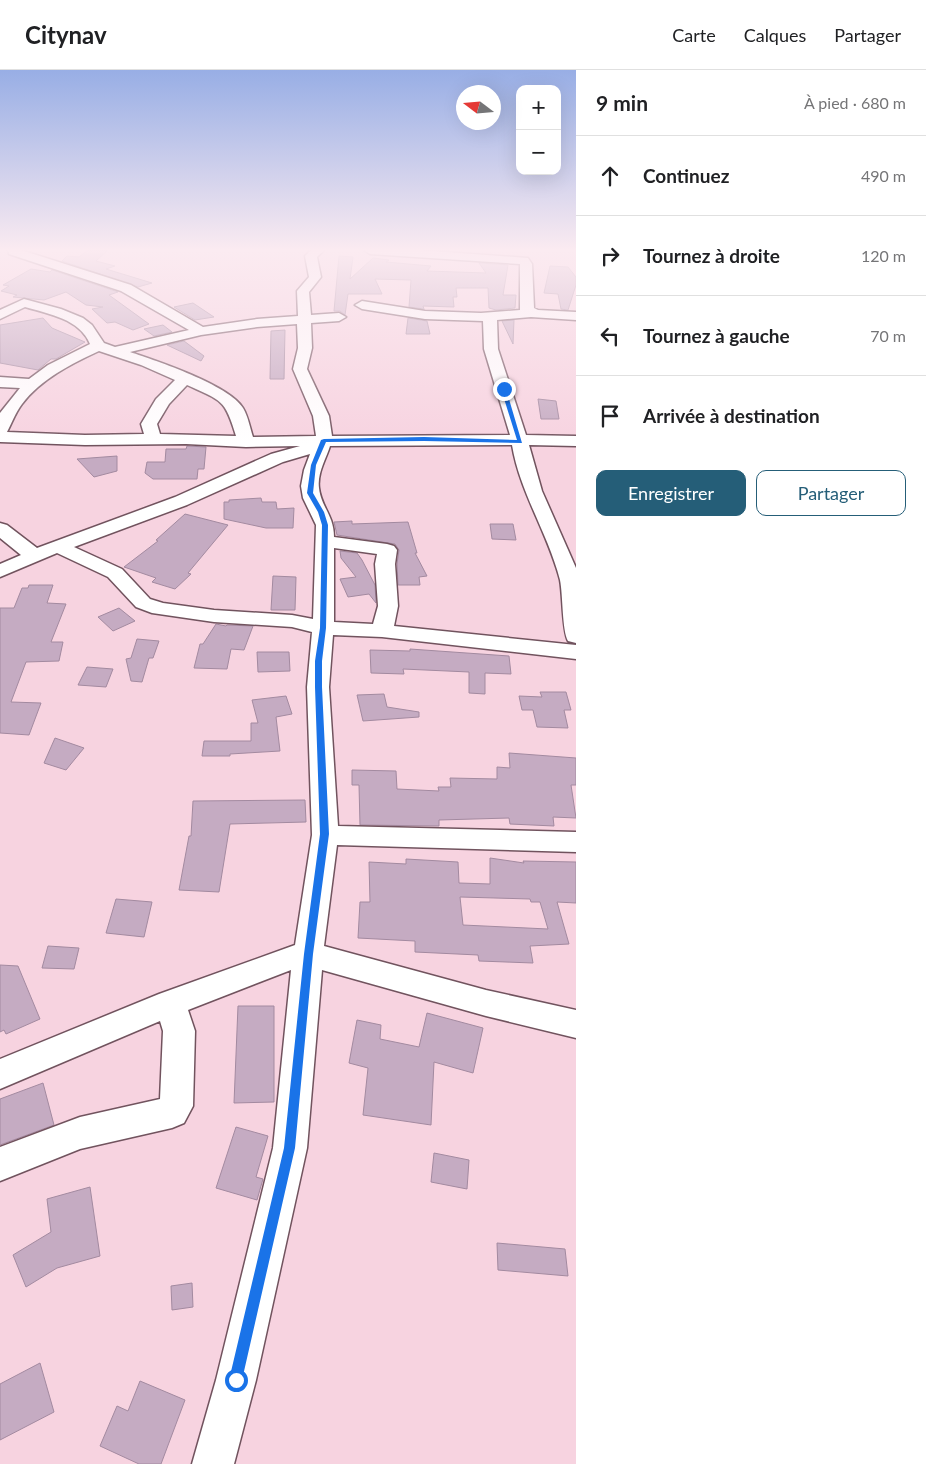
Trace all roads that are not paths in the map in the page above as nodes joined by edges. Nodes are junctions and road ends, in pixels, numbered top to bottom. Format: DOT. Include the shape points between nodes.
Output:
graph roads {
  1 [pos="65,315"];
  2 [pos="174,315"];
  3 [pos="304,315"];
  4 [pos="394,315"];
  5 [pos="441,315"];
  6 [pos="509,315"];
  7 [pos="561,315"];
  8 [pos="576,316"];
  9 [pos="490,317"];
  10 [pos="339,318"];
  11 [pos="304,319"];
  12 [pos="201,330"];
  13 [pos="304,339"];
  14 [pos="98,346"];
  15 [pos="116,351"];
  16 [pos="185,378"];
  17 [pos="0,382"];
  18 [pos="33,384"];
  19 [pos="0,430"];
  20 [pos="0,437"];
  21 [pos="153,438"];
  22 [pos="576,441"];
  23 [pos="246,442"];
  24 [pos="520,442"];
  25 [pos="323,443"];
  26 [pos="0,529"];
  27 [pos="325,541"];
  28 [pos="58,546"];
  29 [pos="35,556"];
  30 [pos="0,571"];
  31 [pos="323,628"];
  32 [pos="382,631"];
  33 [pos="576,636"];
  34 [pos="576,652"];
  35 [pos="325,834"];
  36 [pos="576,842"];
  37 [pos="308,954"];
  38 [pos="170,1003"];
  39 [pos="576,1024"];
  40 [pos="0,1074"];
  41 [pos="0,1164"];
  42 [pos="214,1464"];
  1 -- 14 [label="street" via="86,328"];
  2 -- 12 [label="street"];
  3 -- 11 [label="street"];
  4 -- 10 [label="street"];
  5 -- 9 [label="street"];
  6 -- 9 [label="street"];
  7 -- 8 [label="street"];
  9 -- 24 [label="street" via="491,349"];
  10 -- 11 [label="street"];
  10 -- 13 [label="street" via="324,323"];
  11 -- 12 [label="street"];
  11 -- 13 [label="street"];
  12 -- 15 [label="street"];
  13 -- 25 [label="street" via="300,369 324,429"];
  14 -- 15 [label="street"];
  14 -- 18 [label="street" via="51,369"];
  15 -- 16 [label="street"];
  16 -- 21 [label="street" via="162,402 149,424"];
  16 -- 23 [label="street" via="212,389 236,409"];
  17 -- 18 [label="street"];
  18 -- 19 [label="street" via="10,410"];
  20 -- 21 [label="street"];
  21 -- 23 [label="street"];
  22 -- 24 [label="street"];
  23 -- 25 [label="street"];
  24 -- 25 [label="street" via="424,439"];
  24 -- 33 [label="street" via="528,477 568,573"];
  25 -- 27 [label="street" via="314,465 310,493 321,512"];
  25 -- 28 [label="street" via="277,458 181,501"];
  26 -- 29 [label="street"];
  27 -- 31 [label="street"];
  27 -- 32 [label="street" via="387,550 388,606"];
  28 -- 29 [label="street"];
  28 -- 31 [label="street" via="115,573 150,607 196,614 292,620"];
  29 -- 30 [label="street"];
  31 -- 32 [label="street"];
  31 -- 35 [label="street" via="318,687"];
  32 -- 34 [label="street"];
  35 -- 36 [label="street"];
  35 -- 37 [label="street"];
  37 -- 38 [label="street"];
  37 -- 39 [label="street"];
  37 -- 42 [label="street" via="290,1148"];
  38 -- 40 [label="street"];
  38 -- 41 [label="street" via="179,1030 176,1106 172,1112 80,1133"];
}
